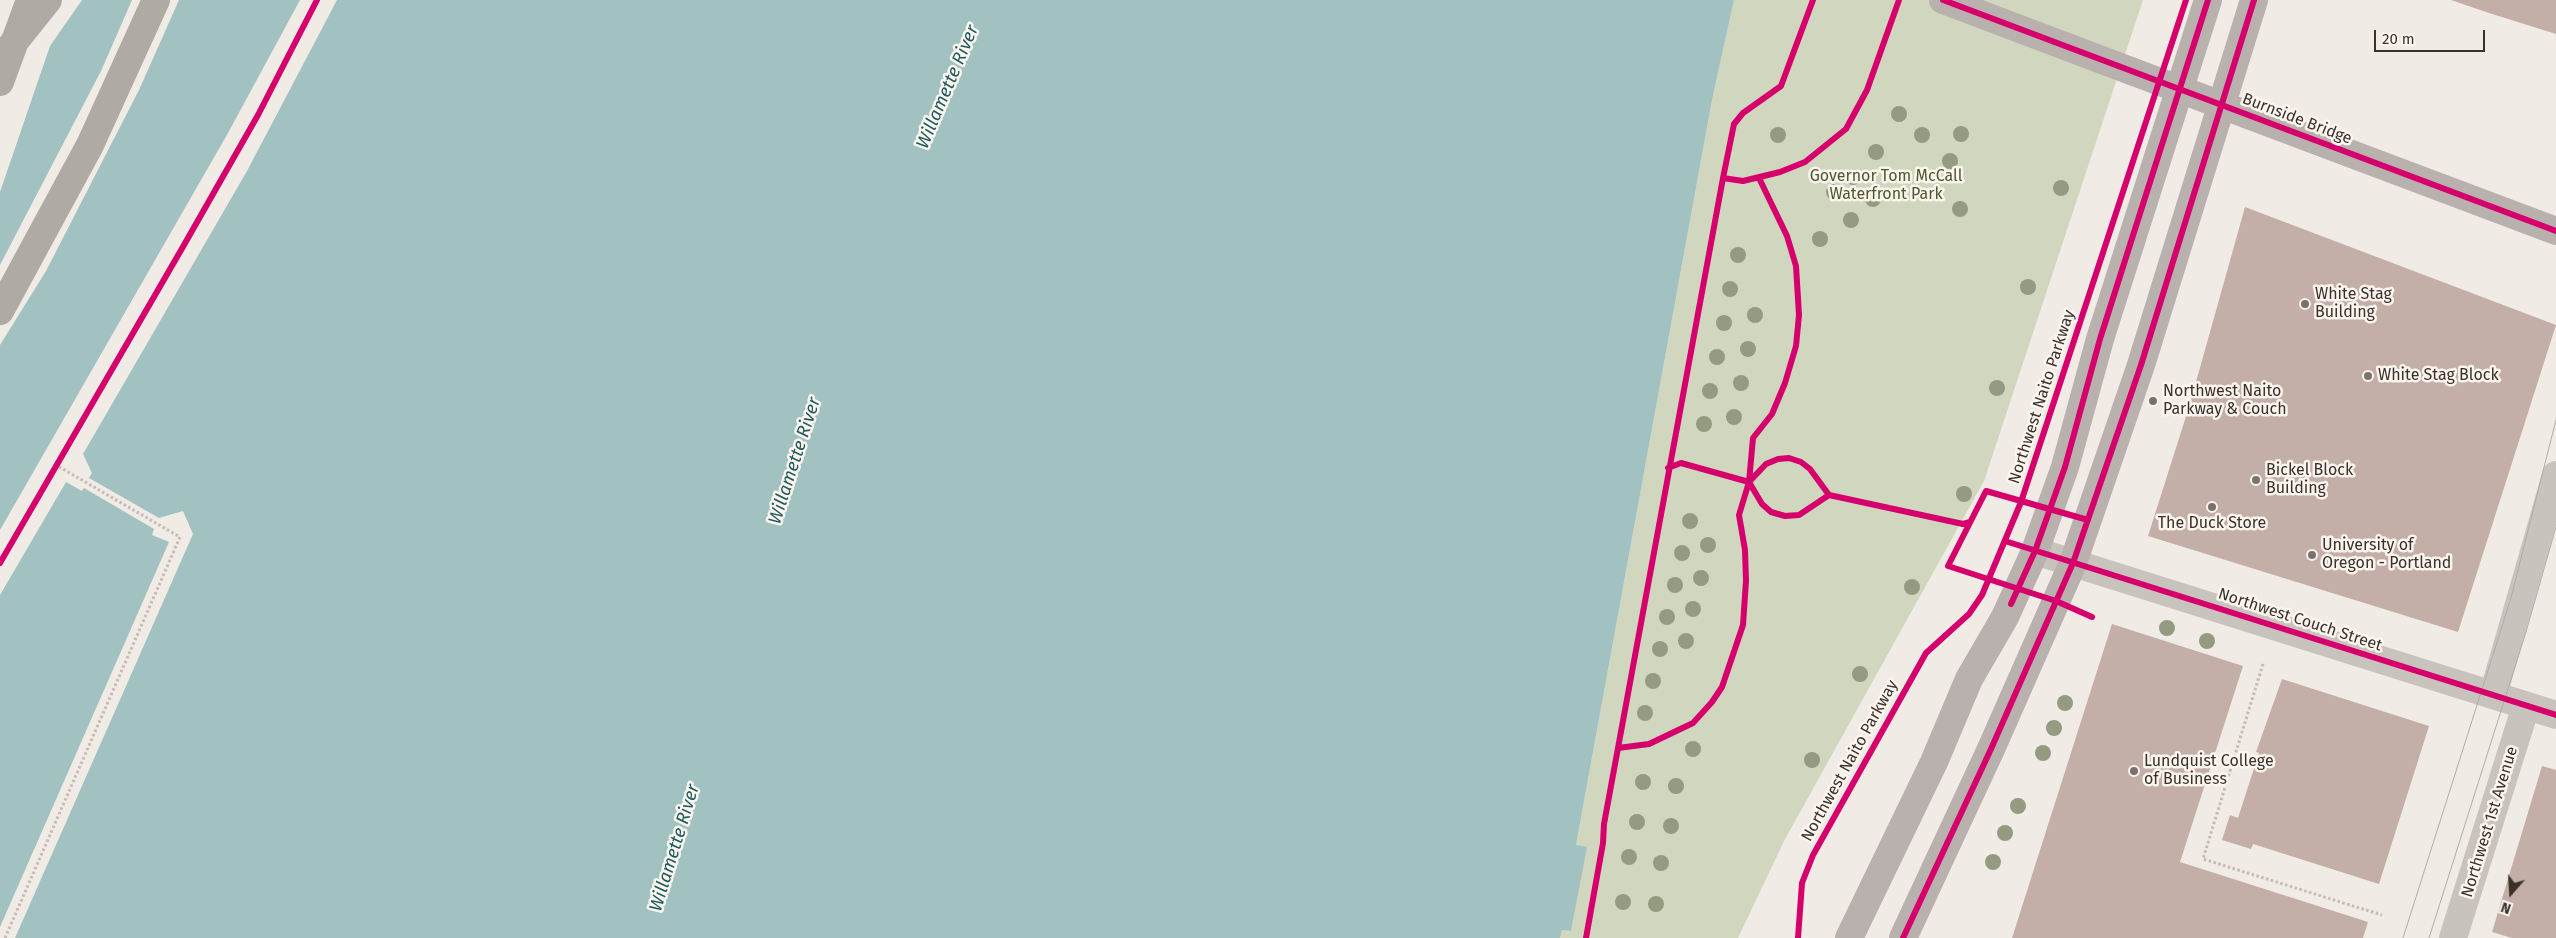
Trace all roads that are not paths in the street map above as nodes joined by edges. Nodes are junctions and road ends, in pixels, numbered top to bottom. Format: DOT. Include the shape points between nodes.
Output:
graph roads {
  1 [pos="30,0"];
  2 [pos="48,0"];
  3 [pos="156,0"];
  4 [pos="1943,0"];
  5 [pos="2208,0"];
  6 [pos="2254,0"];
  7 [pos="0,60"];
  8 [pos="0,82"];
  9 [pos="2556,231"];
  10 [pos="0,311"];
  11 [pos="2556,475"];
  12 [pos="2034,552"];
  13 [pos="2073,563"];
  14 [pos="2492,695"];
  15 [pos="2526,706"];
  16 [pos="2556,715"];
  17 [pos="1849,938"];
  18 [pos="1904,938"];
  19 [pos="2453,938"];
  1 -- 8 [label="highway, bridge"];
  2 -- 7 [label="highway, bridge"];
  3 -- 10 [label="highway" via="90,145"];
  4 -- 9 [label="main road, Burnside Bridge, bridge"];
  5 -- 12 [label="main road" via="2100,339 2065,466"];
  6 -- 13 [label="main road" via="2141,365"];
  11 -- 14 [label="street"];
  12 -- 13 [label="street, Northwest Couch Street"];
  12 -- 17 [label="main road" via="2006,617 1969,679 1934,762"];
  13 -- 14 [label="street, Northwest Couch Street"];
  13 -- 18 [label="main road"];
  14 -- 15 [label="street, Northwest Couch Street"];
  15 -- 16 [label="street, Northwest Couch Street"];
  15 -- 19 [label="street, Northwest 1st Avenue"];
}
